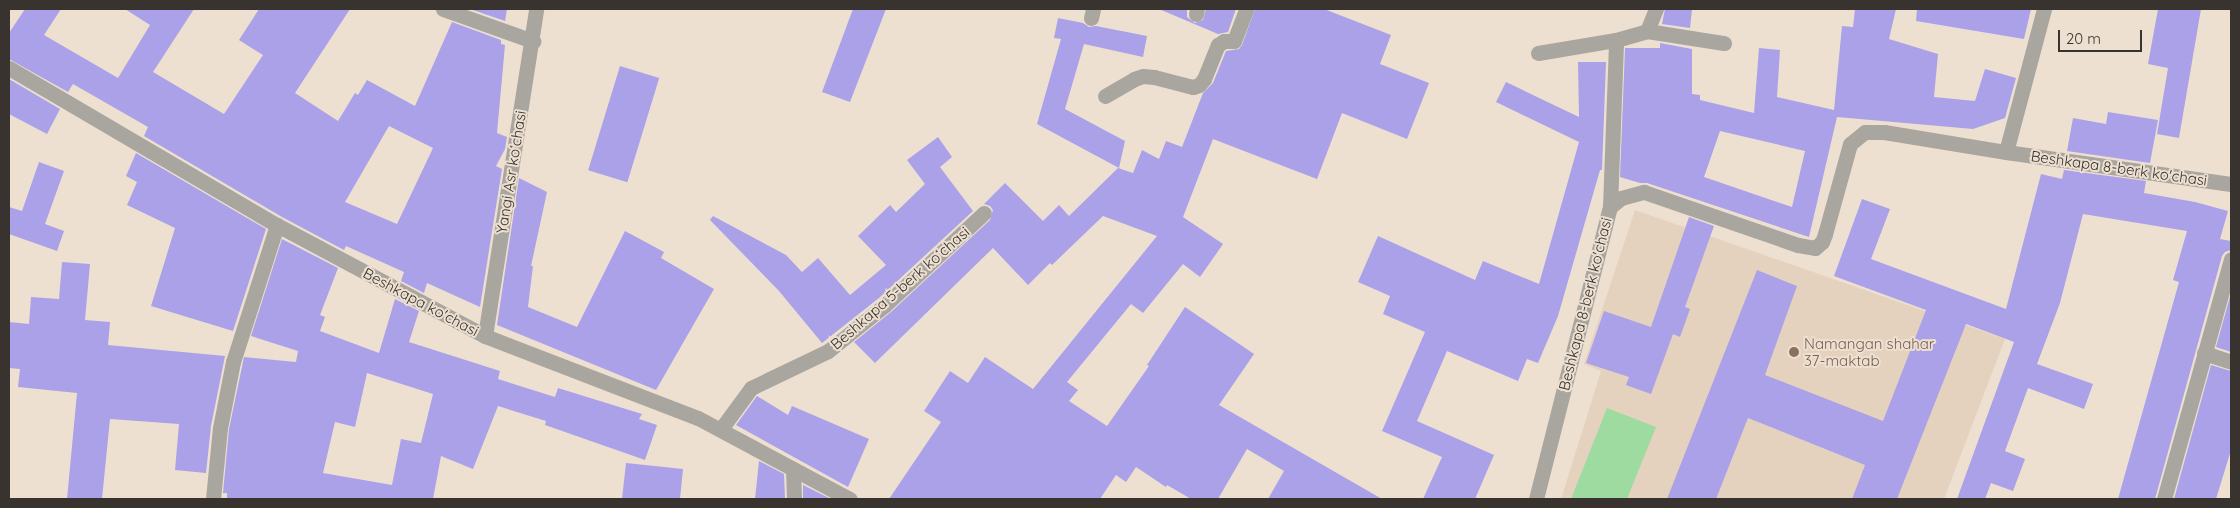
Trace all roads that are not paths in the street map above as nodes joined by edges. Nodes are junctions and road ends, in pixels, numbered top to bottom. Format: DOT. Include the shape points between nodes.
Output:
graph roads {
  1 [pos="443,9"];
  2 [pos="536,9"];
  3 [pos="1246,9"];
  4 [pos="1656,9"];
  5 [pos="2044,9"];
  6 [pos="1647,31"];
  7 [pos="1616,40"];
  8 [pos="532,41"];
  9 [pos="1724,44"];
  10 [pos="1538,53"];
  11 [pos="9,68"];
  12 [pos="1105,96"];
  13 [pos="2006,152"];
  14 [pos="2231,184"];
  15 [pos="1610,207"];
  16 [pos="984,213"];
  17 [pos="277,225"];
  18 [pos="2231,259"];
  19 [pos="485,336"];
  20 [pos="2204,353"];
  21 [pos="2231,362"];
  22 [pos="721,430"];
  23 [pos="793,469"];
  24 [pos="213,499"];
  25 [pos="794,499"];
  26 [pos="850,499"];
  27 [pos="1536,499"];
  28 [pos="2164,499"];
  1 -- 8 [label="street"];
  2 -- 8 [label="street, Yangi Asr koʻchasi"];
  3 -- 12 [label="street" via="1234,41 1224,41 1218,46 1199,85 1193,87 1142,76"];
  4 -- 6 [label="street"];
  5 -- 13 [label="street"];
  6 -- 7 [label="street"];
  6 -- 9 [label="street"];
  7 -- 10 [label="street"];
  7 -- 15 [label="street"];
  8 -- 19 [label="street, Yangi Asr koʻchasi"];
  11 -- 17 [label="street, Beshkapa ko'chasi"];
  13 -- 14 [label="street, Beshkapa 8-berk koʼchasi"];
  13 -- 15 [label="street, Beshkapa 8-berk koʼchasi" via="1884,132 1865,132 1850,144 1825,234 1815,248 1644,192 1621,198"];
  15 -- 27 [label="street, Beshkapa 8-berk koʼchasi"];
  16 -- 22 [label="street, Beshkapa 5-berk koʻchasi" via="885,305 828,351 752,388"];
  17 -- 19 [label="street, Beshkapa ko'chasi"];
  17 -- 24 [label="street" via="233,362 220,428"];
  18 -- 20 [label="street"];
  19 -- 22 [label="street, Beshkapa ko'chasi" via="698,418"];
  20 -- 21 [label="street"];
  20 -- 28 [label="street"];
  22 -- 23 [label="street, Beshkapa ko'chasi"];
  23 -- 25 [label="street"];
  23 -- 26 [label="street, Beshkapa ko'chasi"];
}
